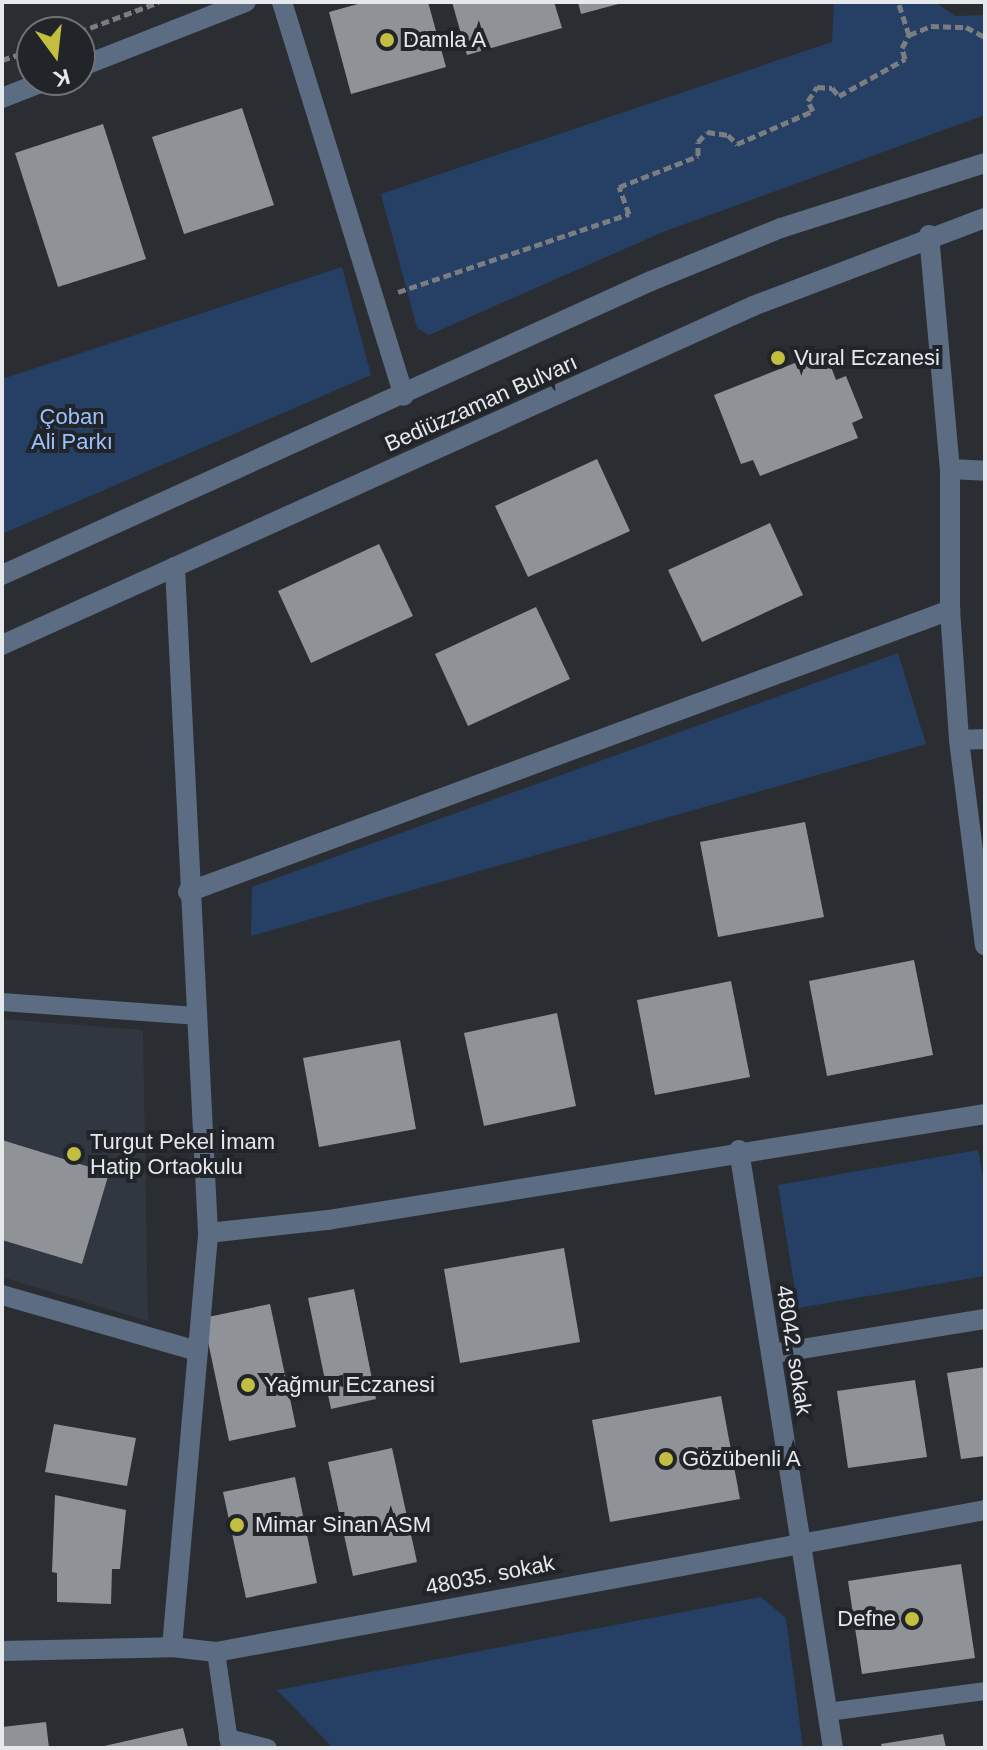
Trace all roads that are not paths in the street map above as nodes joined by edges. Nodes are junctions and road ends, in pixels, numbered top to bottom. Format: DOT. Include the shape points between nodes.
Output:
graph roads {
  1 [pos="246,2"];
  2 [pos="282,2"];
  3 [pos="96,61"];
  4 [pos="985,163"];
  5 [pos="985,218"];
  6 [pos="929,235"];
  7 [pos="404,395"];
  8 [pos="950,469"];
  9 [pos="985,471"];
  10 [pos="175,567"];
  11 [pos="2,575"];
  12 [pos="950,610"];
  13 [pos="2,645"];
  14 [pos="985,739"];
  15 [pos="959,740"];
  16 [pos="188,892"];
  17 [pos="985,945"];
  18 [pos="2,1002"];
  19 [pos="195,1016"];
  20 [pos="985,1114"];
  21 [pos="739,1150"];
  22 [pos="208,1233"];
  23 [pos="2,1295"];
  24 [pos="985,1319"];
  25 [pos="194,1350"];
  26 [pos="771,1354"];
  27 [pos="985,1510"];
  28 [pos="800,1541"];
  29 [pos="172,1647"];
  30 [pos="2,1651"];
  31 [pos="216,1652"];
  32 [pos="985,1691"];
  33 [pos="828,1712"];
  34 [pos="229,1743"];
  35 [pos="268,1748"];
  36 [pos="833,1748"];
  1 -- 3 [label="street"];
  2 -- 7 [label="street"];
  4 -- 7 [label="street, Bediüzzaman Bulvarı" via="781,228"];
  5 -- 6 [label="street, Bediüzzaman Bulvarı"];
  6 -- 8 [label="street"];
  6 -- 10 [label="street, Bediüzzaman Bulvarı" via="753,306"];
  7 -- 11 [label="street, Bediüzzaman Bulvarı"];
  8 -- 9 [label="street"];
  8 -- 12 [label="street"];
  10 -- 13 [label="street, Bediüzzaman Bulvarı"];
  10 -- 16 [label="street"];
  12 -- 15 [label="street"];
  12 -- 16 [label="street"];
  14 -- 15 [label="street"];
  15 -- 17 [label="street"];
  16 -- 19 [label="street"];
  18 -- 19 [label="lane"];
  19 -- 22 [label="street"];
  20 -- 21 [label="street"];
  21 -- 22 [label="street" via="328,1220"];
  21 -- 26 [label="street, 48042. sokak"];
  22 -- 25 [label="street"];
  23 -- 25 [label="street"];
  24 -- 26 [label="street"];
  25 -- 29 [label="street"];
  26 -- 28 [label="street, 48042. sokak"];
  27 -- 28 [label="street, 48035. sokak"];
  28 -- 31 [label="street, 48035. sokak"];
  28 -- 33 [label="street, 48042. sokak"];
  29 -- 30 [label="street, 48035. sokak"];
  29 -- 31 [label="street, 48035. sokak"];
  31 -- 34 [label="lane"];
  32 -- 33 [label="lane"];
  33 -- 36 [label="street, 48042. sokak"];
  34 -- 35 [label="lane"];
}
